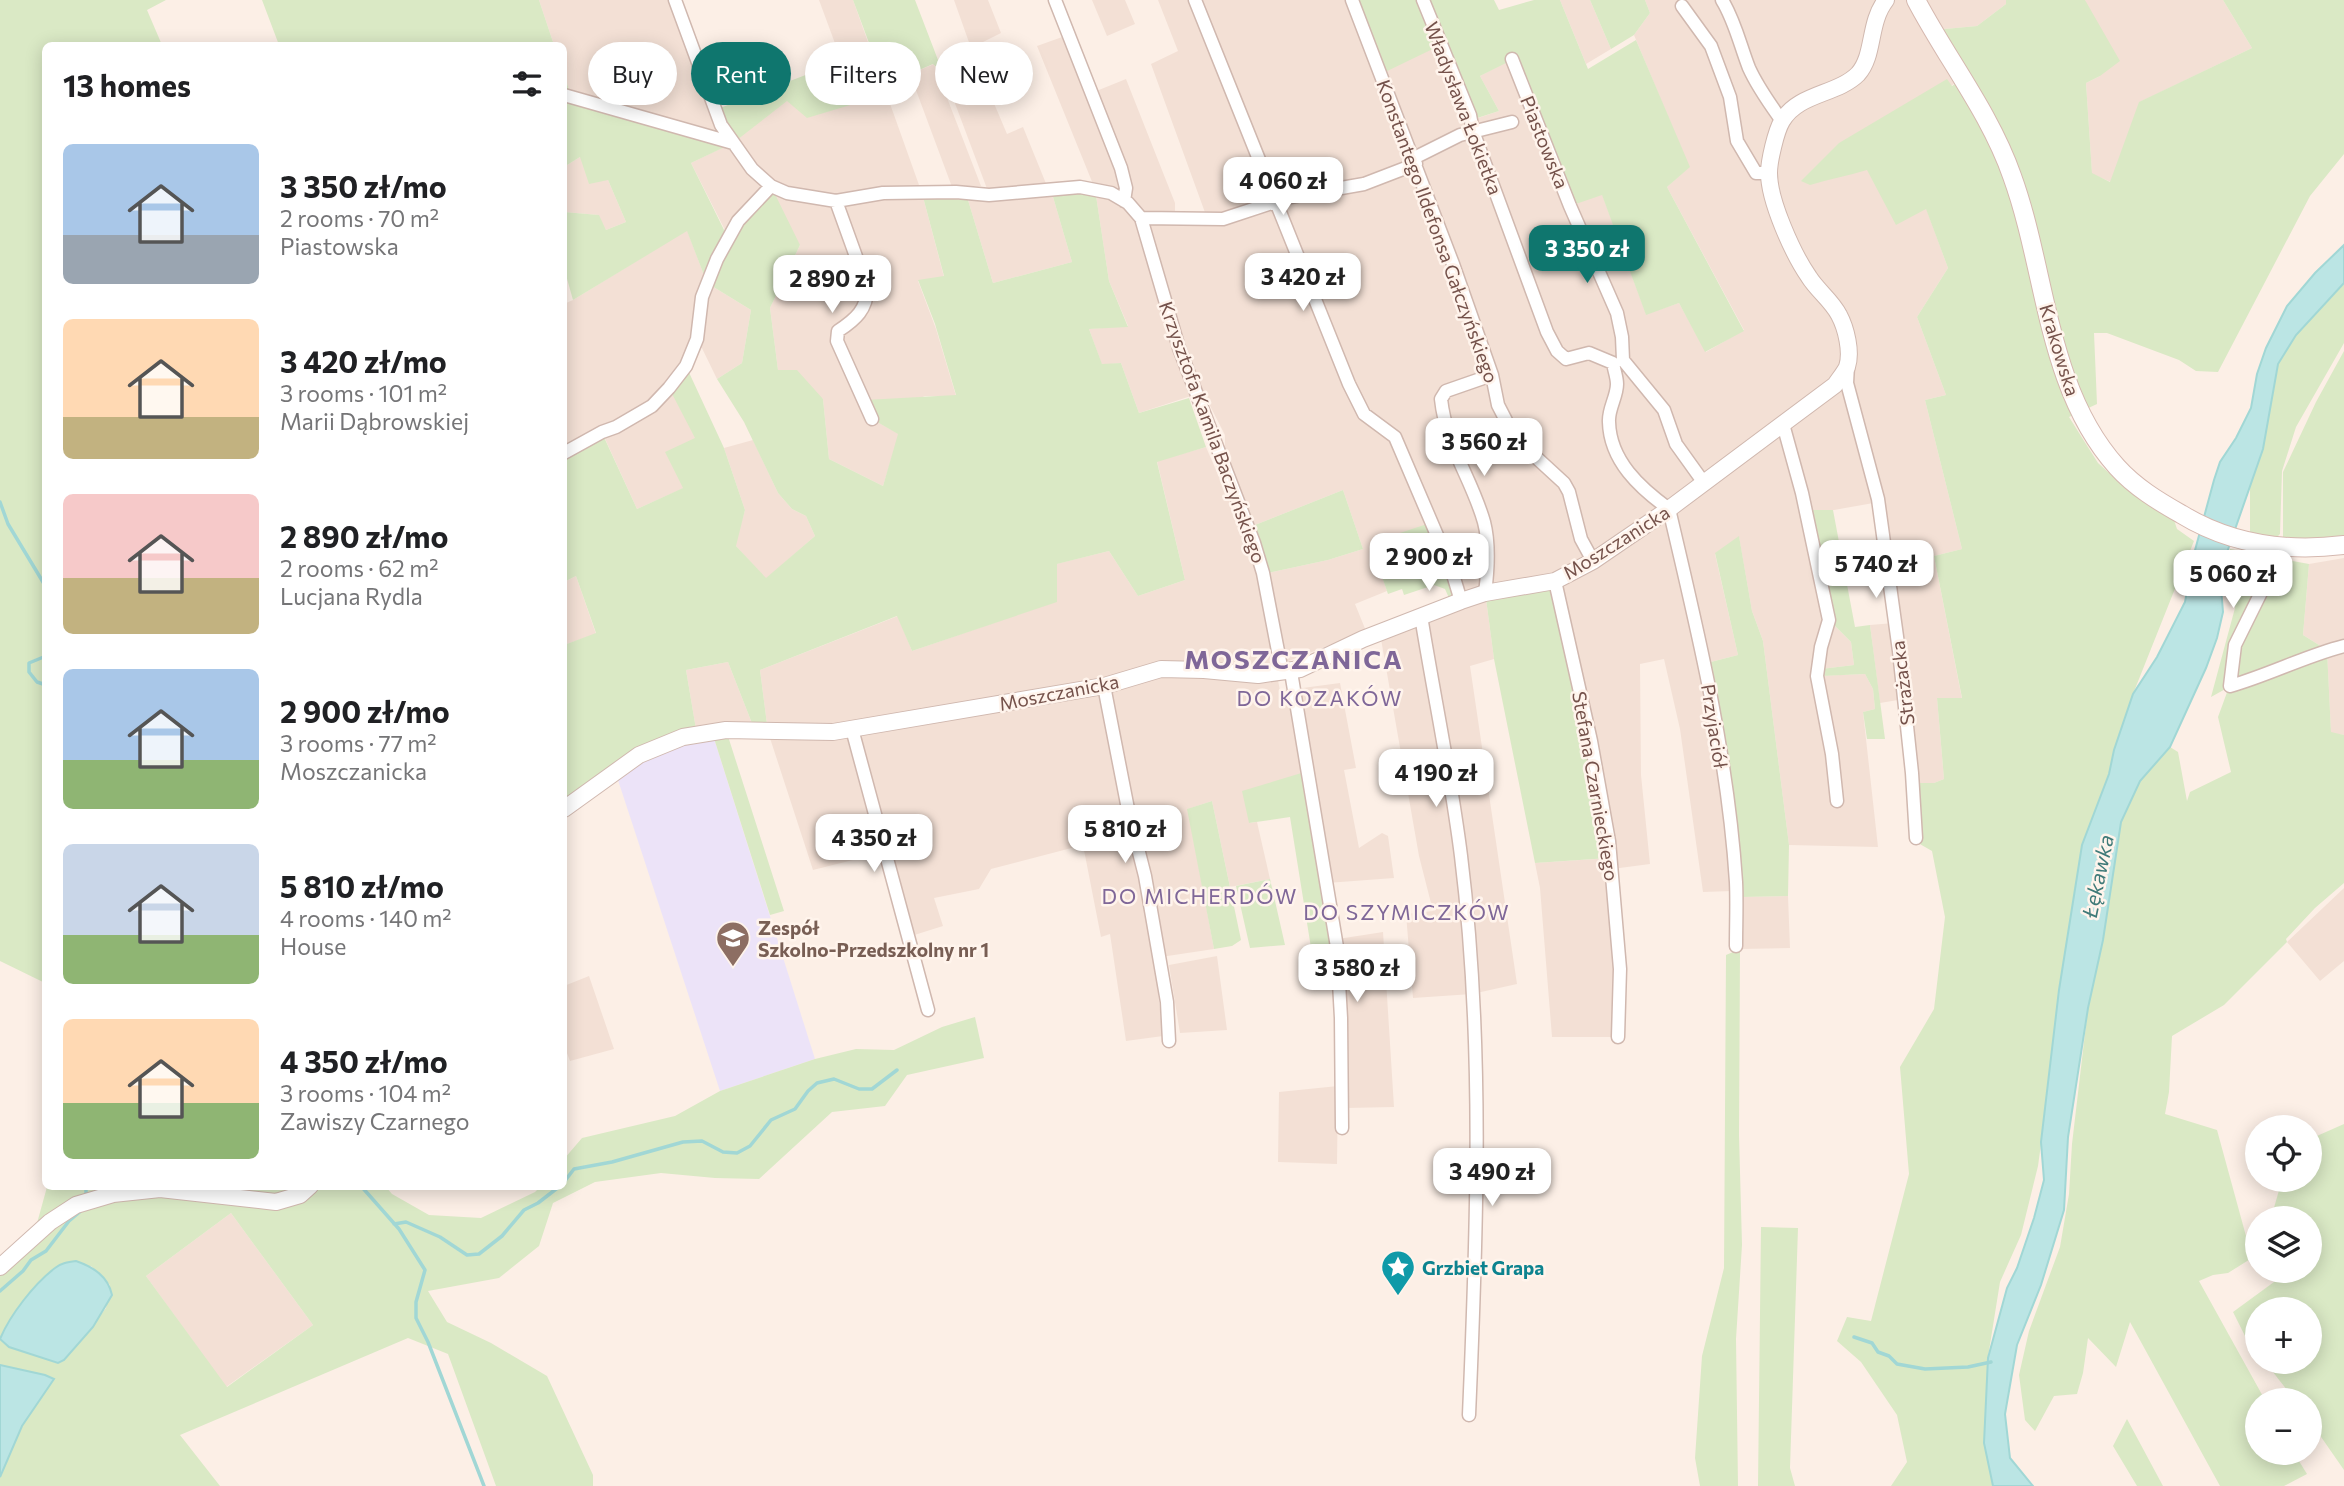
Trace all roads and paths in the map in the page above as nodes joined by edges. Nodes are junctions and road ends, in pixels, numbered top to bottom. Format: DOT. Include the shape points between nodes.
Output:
graph roads {
  1 [pos="675,0"];
  2 [pos="1055,0"];
  3 [pos="1195,0"];
  4 [pos="1352,0"];
  5 [pos="1423,0"];
  6 [pos="1722,0"];
  7 [pos="1886,0"];
  8 [pos="1916,0"];
  9 [pos="1682,6"];
  10 [pos="1512,59"];
  11 [pos="567,96"];
  12 [pos="1782,121"];
  13 [pos="1512,122"];
  14 [pos="1473,131"];
  15 [pos="733,143"];
  16 [pos="1415,161"];
  17 [pos="1769,173"];
  18 [pos="771,186"];
  19 [pos="835,201"];
  20 [pos="1124,201"];
  21 [pos="1277,201"];
  22 [pos="1142,218"];
  23 [pos="1618,361"];
  24 [pos="1847,365"];
  25 [pos="1492,375"];
  26 [pos="872,419"];
  27 [pos="1783,424"];
  28 [pos="567,451"];
  29 [pos="1704,483"];
  30 [pos="1670,509"];
  31 [pos="2344,545"];
  32 [pos="2277,547"];
  33 [pos="1593,561"];
  34 [pos="1555,581"];
  35 [pos="1485,593"];
  36 [pos="1461,601"];
  37 [pos="1421,616"];
  38 [pos="2235,645"];
  39 [pos="2344,646"];
  40 [pos="1286,672"];
  41 [pos="2256,678"];
  42 [pos="1104,686"];
  43 [pos="852,729"];
  44 [pos="1837,801"];
  45 [pos="567,808"];
  46 [pos="1916,838"];
  47 [pos="1735,946"];
  48 [pos="928,1010"];
  49 [pos="1618,1037"];
  50 [pos="1169,1041"];
  51 [pos="1342,1128"];
  52 [pos="151,1190"];
  53 [pos="169,1190"];
  54 [pos="306,1190"];
  55 [pos="0,1267"];
  56 [pos="1469,1416"];
  1 -- 15 [label="street" via="721,125"];
  2 -- 20 [label="street" via="1121,168"];
  3 -- 21 [label="street"];
  4 -- 16 [label="street, Konstantego Ildefonsa Gałczyńskiego"];
  5 -- 14 [label="street, Władysława Łokietka"];
  6 -- 12 [label="street" via="1761,93"];
  7 -- 12 [label="street" via="1872,25 1870,49 1861,70 1850,81 1799,103"];
  8 -- 32 [label="main road, Krakowska" via="1988,123 2012,174 2056,347 2093,434 2118,468 2143,491 2192,521 2228,536"];
  9 -- 17 [label="street" via="1711,46 1730,97 1737,141 1756,173"];
  10 -- 23 [label="street, Piastowska" via="1617,313 1622,337"];
  11 -- 15 [label="street"];
  12 -- 17 [label="street"];
  13 -- 14 [label="street"];
  14 -- 16 [label="street"];
  14 -- 23 [label="street, Władysława Łokietka" via="1557,351 1566,359 1589,353"];
  15 -- 18 [label="street"];
  16 -- 21 [label="street" via="1364,184"];
  16 -- 25 [label="street, Konstantego Ildefonsa Gałczyńskiego"];
  17 -- 24 [label="street" via="1792,247 1809,278 1839,314 1848,344"];
  18 -- 19 [label="street"];
  18 -- 28 [label="street" via="738,221 717,259 702,296 697,339 686,366 652,406"];
  19 -- 20 [label="street" via="883,193 989,195 1080,187 1111,193"];
  19 -- 26 [label="street" via="867,287 862,311 838,331 837,341"];
  20 -- 22 [label="street"];
  21 -- 22 [label="street" via="1223,219"];
  21 -- 36 [label="street" via="1349,384 1364,415 1395,437"];
  22 -- 40 [label="street, Krzysztofa Kamila Baczyńskiego" via="1179,348 1254,543"];
  23 -- 29 [label="street" via="1664,410 1676,444"];
  23 -- 30 [label="street" via="1608,420 1612,442 1625,469"];
  24 -- 27 [label="street, Moszczanicka" via="1835,385"];
  24 -- 46 [label="street, Strażacka" via="1847,383 1882,524"];
  25 -- 33 [label="street, Konstantego Ildefonsa Gałczyńskiego" via="1498,405 1515,438 1564,482 1581,539"];
  25 -- 35 [label="street" via="1446,391 1441,399 1443,424 1484,523 1489,561"];
  27 -- 29 [label="street, Moszczanicka"];
  27 -- 44 [label="street" via="1829,620 1817,676"];
  29 -- 30 [label="street, Moszczanicka"];
  30 -- 33 [label="street, Moszczanicka"];
  30 -- 47 [label="street, Przyjaciół" via="1715,714 1735,872"];
  31 -- 32 [label="main road, Krakowska"];
  32 -- 38 [label="street"];
  33 -- 34 [label="street, Moszczanicka"];
  34 -- 35 [label="street, Moszczanicka"];
  34 -- 49 [label="street, Stefana Czarnieckiego" via="1609,841 1620,969"];
  35 -- 36 [label="street, Moszczanicka"];
  36 -- 37 [label="street, Moszczanicka"];
  37 -- 40 [label="street, Moszczanicka"];
  37 -- 56 [label="street" via="1461,856 1475,1042 1475,1270"];
  38 -- 41 [label="street" via="2236,670"];
  38 -- 41 [label="street" via="2230,686"];
  39 -- 41 [label="street"];
  40 -- 42 [label="street, Moszczanicka" via="1258,675 1161,669"];
  40 -- 51 [label="street, Krzysztofa Kamila Baczyńskiego" via="1337,947"];
  42 -- 43 [label="street, Moszczanicka"];
  42 -- 50 [label="street" via="1145,876 1167,1002"];
  43 -- 45 [label="street, Moszczanicka" via="726,730 683,737 639,755"];
  43 -- 48 [label="street"];
  52 -- 55 [label="street" via="76,1205"];
  53 -- 54 [label="street" via="276,1202"];
}
